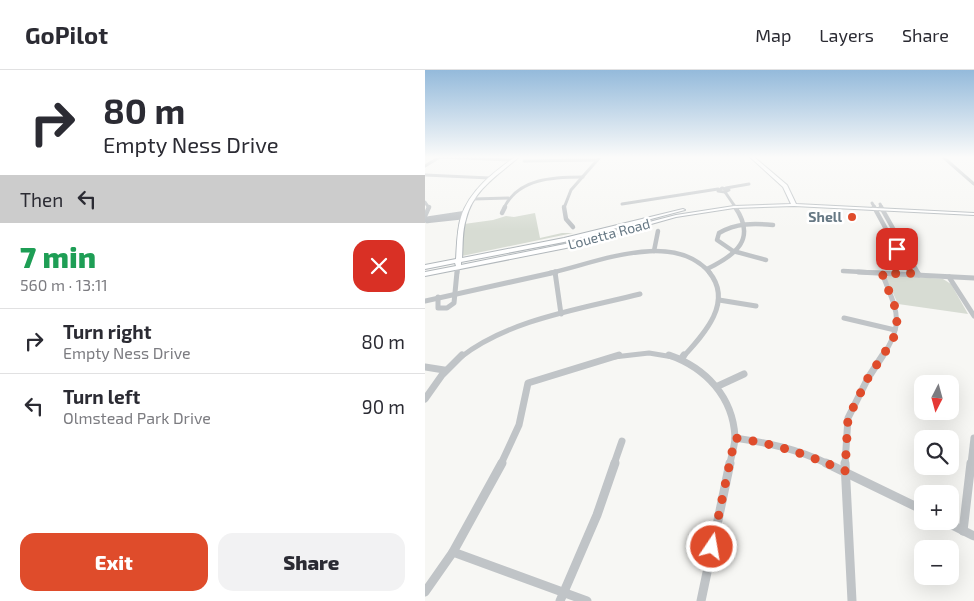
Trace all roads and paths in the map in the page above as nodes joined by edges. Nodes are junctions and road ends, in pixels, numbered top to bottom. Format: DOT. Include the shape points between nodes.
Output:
graph roads {
  1 [pos="487,182"];
  2 [pos="520,182"];
  3 [pos="541,182"];
  4 [pos="579,182"];
  5 [pos="782,182"];
  6 [pos="749,184"];
  7 [pos="527,185"];
  8 [pos="726,190"];
  9 [pos="508,198"];
  10 [pos="473,199"];
  11 [pos="425,202"];
  12 [pos="793,202"];
  13 [pos="622,204"];
  14 [pos="733,205"];
  15 [pos="873,206"];
  16 [pos="881,206"];
  17 [pos="974,209"];
  18 [pos="502,213"];
  19 [pos="974,214"];
  20 [pos="464,215"];
  21 [pos="425,218"];
  22 [pos="745,224"];
  23 [pos="773,225"];
  24 [pos="573,226"];
  25 [pos="658,231"];
  26 [pos="890,236"];
  27 [pos="898,237"];
  28 [pos="654,251"];
  29 [pos="735,252"];
  30 [pos="767,260"];
  31 [pos="458,263"];
  32 [pos="425,267"];
  33 [pos="707,269"];
  34 [pos="843,271"];
  35 [pos="555,272"];
  36 [pos="882,273"];
  37 [pos="425,274"];
  38 [pos="911,274"];
  39 [pos="919,275"];
  40 [pos="949,277"];
  41 [pos="974,278"];
  42 [pos="456,292"];
  43 [pos="640,294"];
  44 [pos="438,297"];
  45 [pos="719,300"];
  46 [pos="425,301"];
  47 [pos="756,306"];
  48 [pos="561,314"];
  49 [pos="974,316"];
  50 [pos="844,318"];
  51 [pos="895,330"];
  52 [pos="682,358"];
  53 [pos="425,367"];
  54 [pos="444,370"];
  55 [pos="744,374"];
  56 [pos="717,386"];
  57 [pos="425,400"];
  58 [pos="735,438"];
  59 [pos="974,438"];
  60 [pos="623,441"];
  61 [pos="845,471"];
  62 [pos="914,506"];
  63 [pos="959,529"];
  64 [pos="963,531"];
  65 [pos="974,536"];
  66 [pos="453,552"];
  67 [pos="425,592"];
  68 [pos="562,597"];
  69 [pos="587,601"];
  70 [pos="701,601"];
  71 [pos="852,601"];
  1 -- 10 [label="main road"];
  2 -- 7 [label="street"];
  3 -- 7 [label="street"];
  4 -- 24 [label="street" via="565,199 563,210"];
  5 -- 12 [label="main road"];
  6 -- 8 [label="street"];
  7 -- 9 [label="street"];
  8 -- 13 [label="street" via="684,193"];
  8 -- 14 [label="street"];
  9 -- 10 [label="street"];
  9 -- 18 [label="street"];
  10 -- 20 [label="main road"];
  11 -- 21 [label="street" via="429,208"];
  12 -- 14 [label="main road, Louetta Road"];
  12 -- 15 [label="main road, Louetta Road"];
  14 -- 22 [label="street"];
  14 -- 31 [label="main road, Louetta Road" via="653,219 565,243"];
  15 -- 16 [label="main road, Louetta Road"];
  15 -- 26 [label="street"];
  16 -- 17 [label="main road"];
  16 -- 19 [label="main road"];
  16 -- 27 [label="street"];
  20 -- 21 [label="street"];
  20 -- 31 [label="main road"];
  22 -- 23 [label="street"];
  22 -- 29 [label="street" via="744,238"];
  22 -- 29 [label="street" via="725,228 719,233 717,240 722,246"];
  25 -- 28 [label="street"];
  26 -- 27 [label="street"];
  26 -- 38 [label="street"];
  27 -- 39 [label="street"];
  28 -- 33 [label="street" via="675,253"];
  28 -- 35 [label="street" via="631,252"];
  29 -- 30 [label="street"];
  29 -- 33 [label="street"];
  31 -- 32 [label="main road, Louetta Road"];
  31 -- 37 [label="main road, Louetta Road"];
  31 -- 42 [label="street"];
  33 -- 45 [label="street" via="718,287"];
  34 -- 36 [label="street"];
  35 -- 42 [label="street"];
  35 -- 48 [label="street"];
  36 -- 38 [label="street"];
  36 -- 51 [label="street" via="895,307"];
  38 -- 39 [label="street"];
  39 -- 40 [label="street"];
  40 -- 41 [label="street"];
  40 -- 49 [label="street"];
  42 -- 44 [label="street"];
  42 -- 44 [label="street" via="454,303 442,309 438,308"];
  43 -- 48 [label="street"];
  44 -- 46 [label="street"];
  45 -- 47 [label="street"];
  45 -- 52 [label="street" via="705,332"];
  48 -- 54 [label="street" via="512,327 473,346"];
  50 -- 51 [label="street"];
  51 -- 61 [label="street" via="893,340 868,378 848,418"];
  52 -- 56 [label="street"];
  52 -- 66 [label="street" via="652,353 626,354 528,383 519,425 494,480"];
  53 -- 54 [label="street"];
  54 -- 57 [label="street"];
  55 -- 56 [label="street"];
  56 -- 58 [label="street" via="729,409"];
  58 -- 61 [label="street" via="769,443 810,455"];
  58 -- 70 [label="street"];
  59 -- 64 [label="street"];
  60 -- 68 [label="street" via="597,515"];
  61 -- 62 [label="street"];
  61 -- 71 [label="street"];
  63 -- 64 [label="street"];
  64 -- 65 [label="street"];
  66 -- 67 [label="street"];
  66 -- 68 [label="street"];
  68 -- 69 [label="street"];
}
